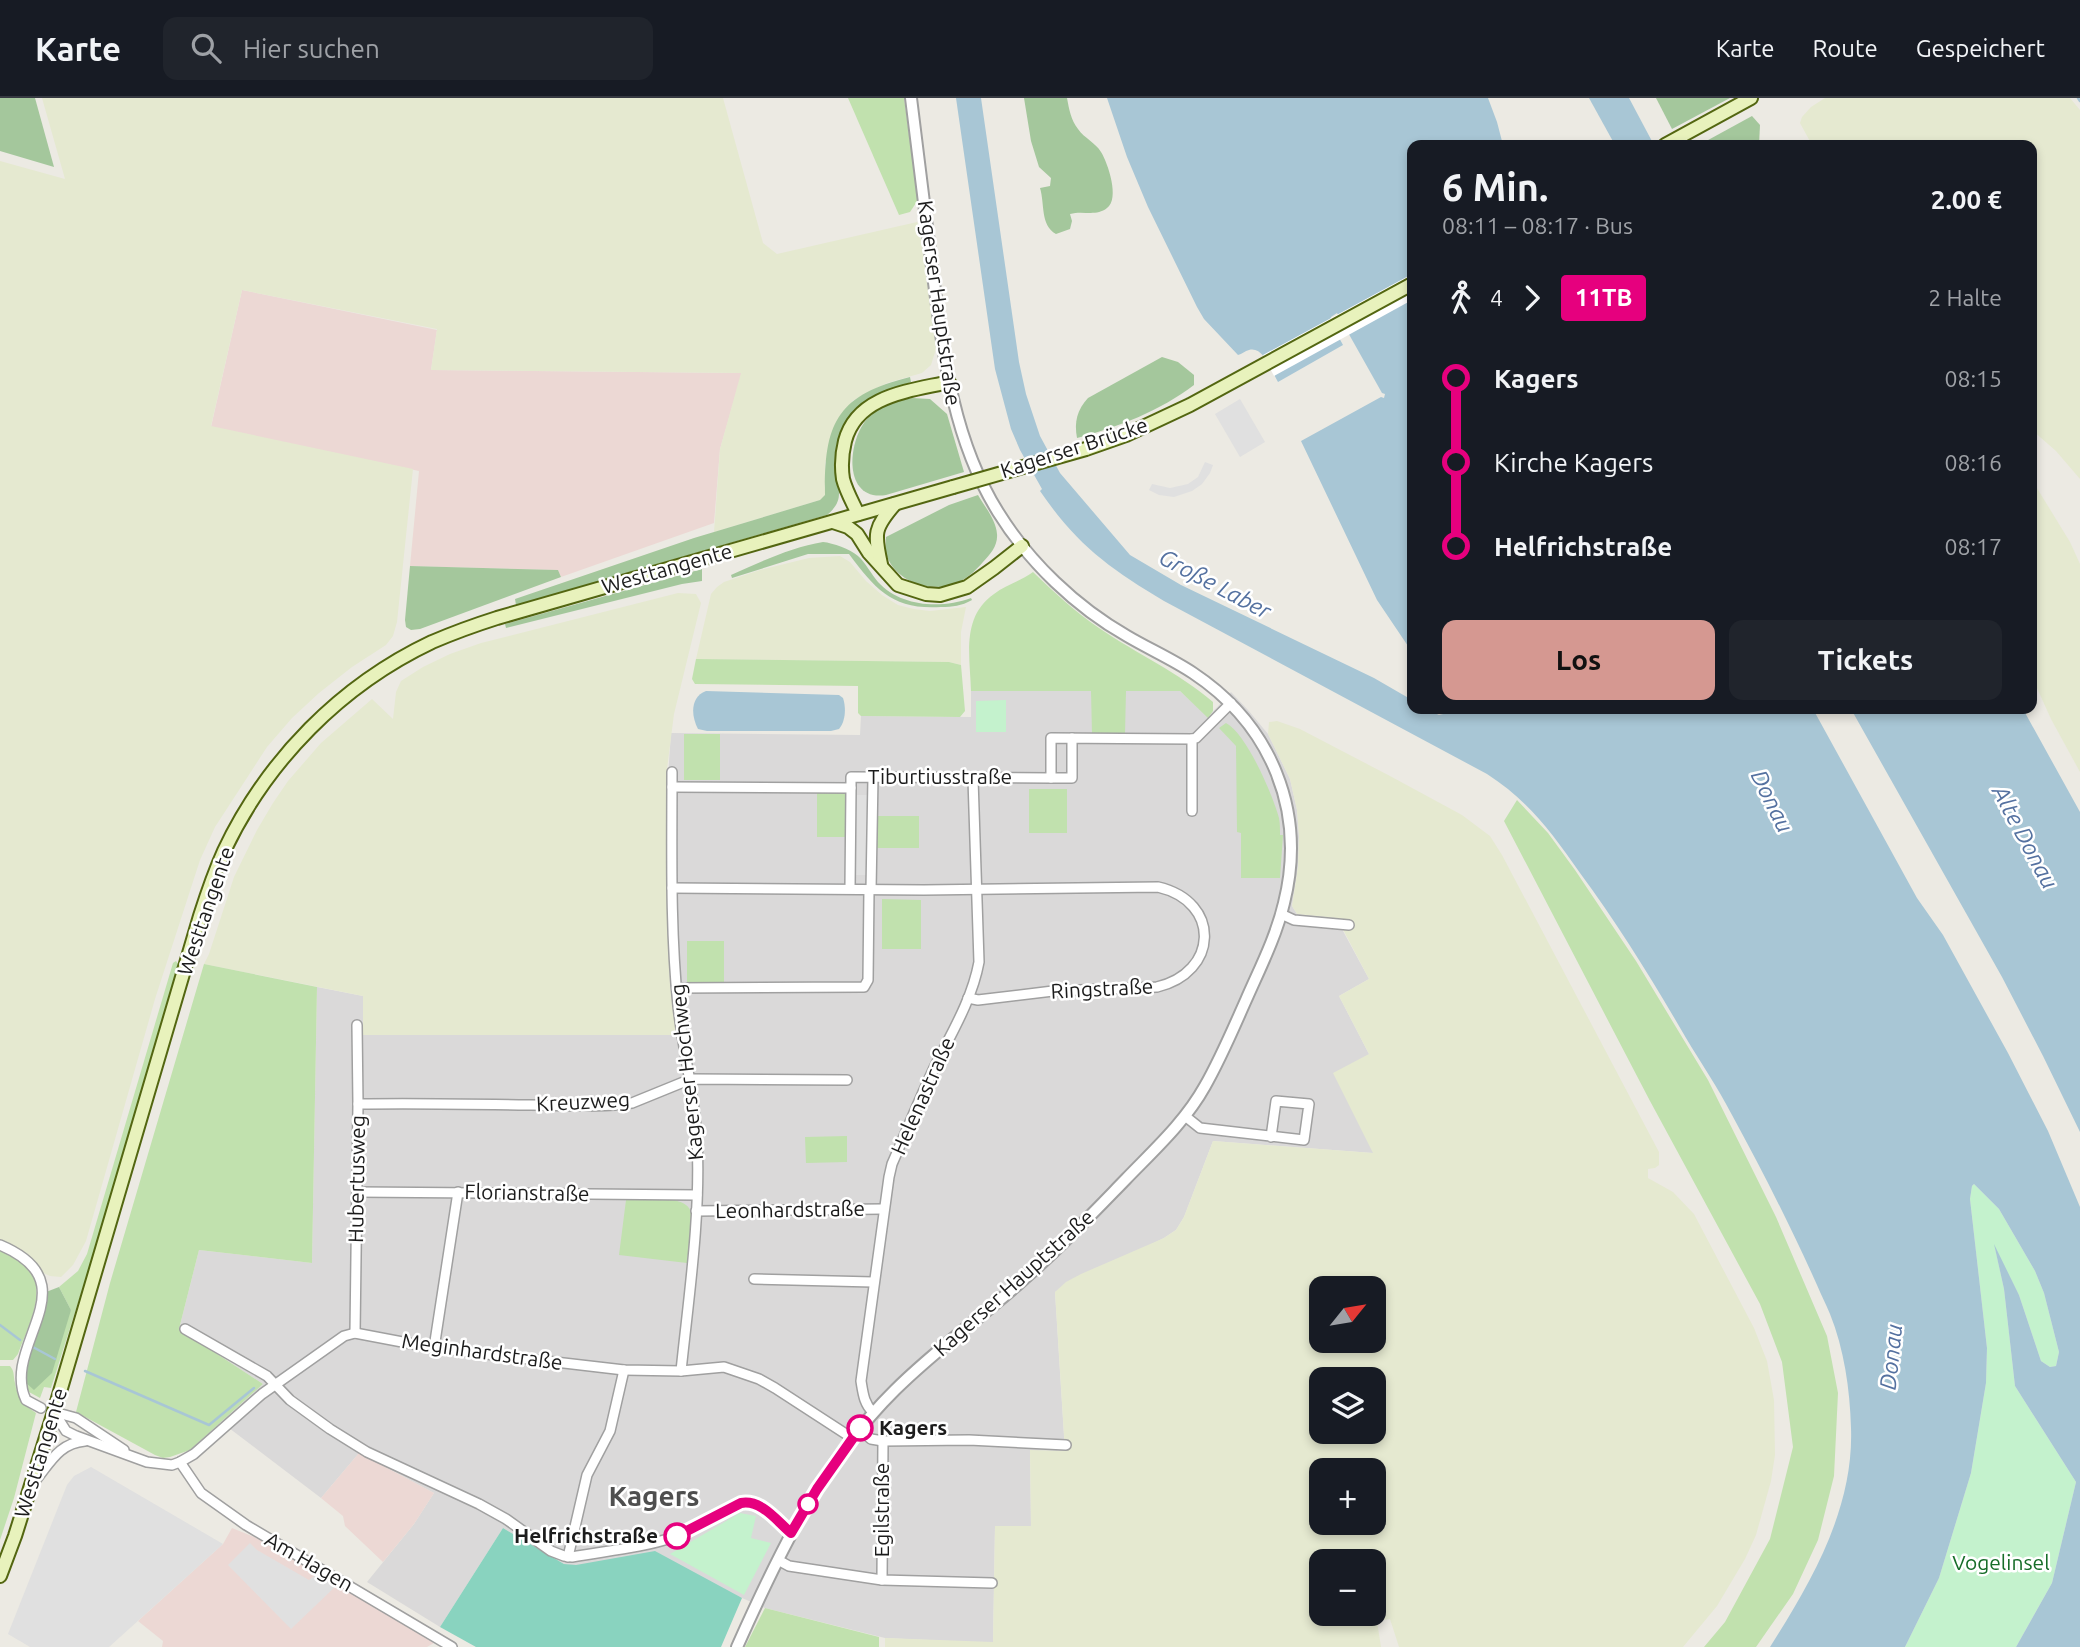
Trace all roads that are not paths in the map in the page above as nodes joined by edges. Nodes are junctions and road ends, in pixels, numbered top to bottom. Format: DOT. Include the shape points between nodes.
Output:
graph roads {
  1 [pos="911,98"];
  2 [pos="1749,99"];
  3 [pos="1674,140"];
  4 [pos="1407,287"];
  5 [pos="948,382"];
  6 [pos="896,503"];
  7 [pos="858,514"];
  8 [pos="832,522"];
  9 [pos="1022,546"];
  10 [pos="881,564"];
  11 [pos="1231,703"];
  12 [pos="1072,738"];
  13 [pos="1192,739"];
  14 [pos="672,772"];
  15 [pos="873,777"];
  16 [pos="1051,778"];
  17 [pos="973,779"];
  18 [pos="672,787"];
  19 [pos="851,788"];
  20 [pos="1192,811"];
  21 [pos="672,888"];
  22 [pos="850,888"];
  23 [pos="976,888"];
  24 [pos="870,890"];
  25 [pos="1281,914"];
  26 [pos="1349,925"];
  27 [pos="677,988"];
  28 [pos="968,998"];
  29 [pos="358,1025"];
  30 [pos="691,1079"];
  31 [pos="847,1080"];
  32 [pos="358,1104"];
  33 [pos="1185,1116"];
  34 [pos="1272,1137"];
  35 [pos="357,1192"];
  36 [pos="458,1192"];
  37 [pos="697,1195"];
  38 [pos="884,1209"];
  39 [pos="696,1211"];
  40 [pos="0,1245"];
  41 [pos="754,1279"];
  42 [pos="873,1282"];
  43 [pos="185,1329"];
  44 [pos="355,1334"];
  45 [pos="435,1348"];
  46 [pos="624,1370"];
  47 [pos="681,1371"];
  48 [pos="275,1384"];
  49 [pos="48,1410"];
  50 [pos="873,1412"];
  51 [pos="855,1434"];
  52 [pos="88,1440"];
  53 [pos="883,1441"];
  54 [pos="1066,1445"];
  55 [pos="138,1459"];
  56 [pos="180,1462"];
  57 [pos="32,1485"];
  58 [pos="791,1533"];
  59 [pos="568,1557"];
  60 [pos="778,1560"];
  61 [pos="0,1576"];
  62 [pos="882,1580"];
  63 [pos="992,1583"];
  64 [pos="452,1647"];
  65 [pos="737,1647"];
  1 -- 5 [label="street, Kagerser Hauptstraße"];
  2 -- 3 [label="main road"];
  4 -- 6 [label="main road, Kagerser Brücke, bridge" via="1126,435"];
  5 -- 7 [label="main road" via="888,397 854,422 842,465"];
  5 -- 9 [label="street, Kagerser Hauptstraße" via="975,469"];
  6 -- 7 [label="main road, Westtangente"];
  6 -- 10 [label="main road" via="877,529"];
  7 -- 8 [label="main road, Westtangente"];
  8 -- 10 [label="main road" via="858,534"];
  8 -- 49 [label="main road, Westtangente" via="497,618 431,643 374,676 309,728 260,787 224,851 203,906"];
  9 -- 10 [label="main road" via="967,587 940,595 898,585"];
  9 -- 11 [label="street, Kagerser Hauptstraße" via="1096,616 1189,670"];
  11 -- 13 [label="street"];
  11 -- 25 [label="street, Kagerser Hauptstraße" via="1262,741 1286,800 1291,856"];
  12 -- 13 [label="street"];
  12 -- 16 [label="street" via="1051,738"];
  12 -- 16 [label="street" via="1072,778"];
  13 -- 20 [label="street"];
  14 -- 18 [label="street, Kagerser Hochweg"];
  15 -- 17 [label="street, Tiburtiusstraße"];
  15 -- 19 [label="street, Tiburtiusstraße" via="851,777"];
  15 -- 24 [label="street"];
  16 -- 17 [label="street, Tiburtiusstraße"];
  17 -- 23 [label="street, Helenastraße"];
  18 -- 19 [label="street, Tiburtiusstraße"];
  18 -- 21 [label="street, Kagerser Hochweg"];
  19 -- 22 [label="street"];
  21 -- 22 [label="street, Ringstraße"];
  21 -- 27 [label="street, Kagerser Hochweg"];
  22 -- 24 [label="street, Ringstraße"];
  23 -- 24 [label="street, Ringstraße"];
  23 -- 28 [label="street, Helenastraße" via="979,962"];
  23 -- 28 [label="street, Ringstraße" via="1171,890 1201,917 1204,942 1193,967 1172,984"];
  24 -- 27 [label="street" via="868,980 864,987"];
  25 -- 26 [label="street" via="1294,920"];
  25 -- 33 [label="street, Kagerser Hauptstraße" via="1219,1059"];
  27 -- 30 [label="street, Kagerser Hochweg"];
  28 -- 38 [label="street, Helenastraße" via="892,1164"];
  29 -- 32 [label="street, Hubertusweg"];
  30 -- 31 [label="street, Kreuzweg"];
  30 -- 32 [label="street, Kreuzweg" via="624,1104"];
  30 -- 37 [label="street, Kagerser Hochweg"];
  32 -- 35 [label="street, Hubertusweg"];
  33 -- 34 [label="street" via="1200,1128"];
  33 -- 50 [label="street, Kagerser Hauptstraße" via="1042,1262"];
  34 -- 34 [label="street" via="1276,1101 1309,1104 1304,1140"];
  35 -- 36 [label="street, Florianstraße"];
  35 -- 44 [label="street, Hubertusweg"];
  36 -- 37 [label="street, Florianstraße"];
  36 -- 45 [label="street"];
  37 -- 39 [label="street, Kagerser Hochweg"];
  38 -- 39 [label="street, Leonhardstraße"];
  38 -- 42 [label="street, Helenastraße"];
  39 -- 47 [label="street, Kagerser Hochweg"];
  40 -- 49 [label="street" via="25,1258 38,1276 39,1303 18,1381 26,1400"];
  41 -- 42 [label="street"];
  42 -- 50 [label="street, Helenastraße" via="861,1381"];
  43 -- 48 [label="street"];
  44 -- 45 [label="street, Meginhardstraße"];
  44 -- 48 [label="street" via="344,1336"];
  45 -- 46 [label="street, Meginhardstraße"];
  46 -- 47 [label="street, Meginhardstraße"];
  46 -- 59 [label="street" via="610,1431 587,1475"];
  47 -- 51 [label="street, Meginhardstraße" via="724,1367 747,1375"];
  48 -- 56 [label="street"];
  48 -- 59 [label="street" via="290,1400 367,1452 479,1504 551,1551"];
  49 -- 52 [label="street" via="66,1431"];
  49 -- 55 [label="street" via="76,1418"];
  49 -- 57 [label="main road, Westtangente"];
  50 -- 51 [label="street, Kagerser Hauptstraße"];
  51 -- 53 [label="street, Meginhardstraße"];
  51 -- 58 [label="street, Kagerser Hauptstraße"];
  52 -- 55 [label="street"];
  52 -- 57 [label="street" via="57,1452"];
  53 -- 54 [label="street"];
  53 -- 62 [label="street, Egilstraße"];
  55 -- 56 [label="street" via="161,1465"];
  56 -- 64 [label="street, Am Hagen" via="201,1493 246,1525"];
  57 -- 61 [label="main road, Westtangente"];
  58 -- 59 [label="street" via="750,1501 659,1542"];
  58 -- 60 [label="street, Kagerser Hauptstraße"];
  60 -- 62 [label="street, Egilstraße" via="789,1566"];
  60 -- 65 [label="street, Kagerser Hauptstraße"];
  62 -- 63 [label="street, Egilstraße"];
}
